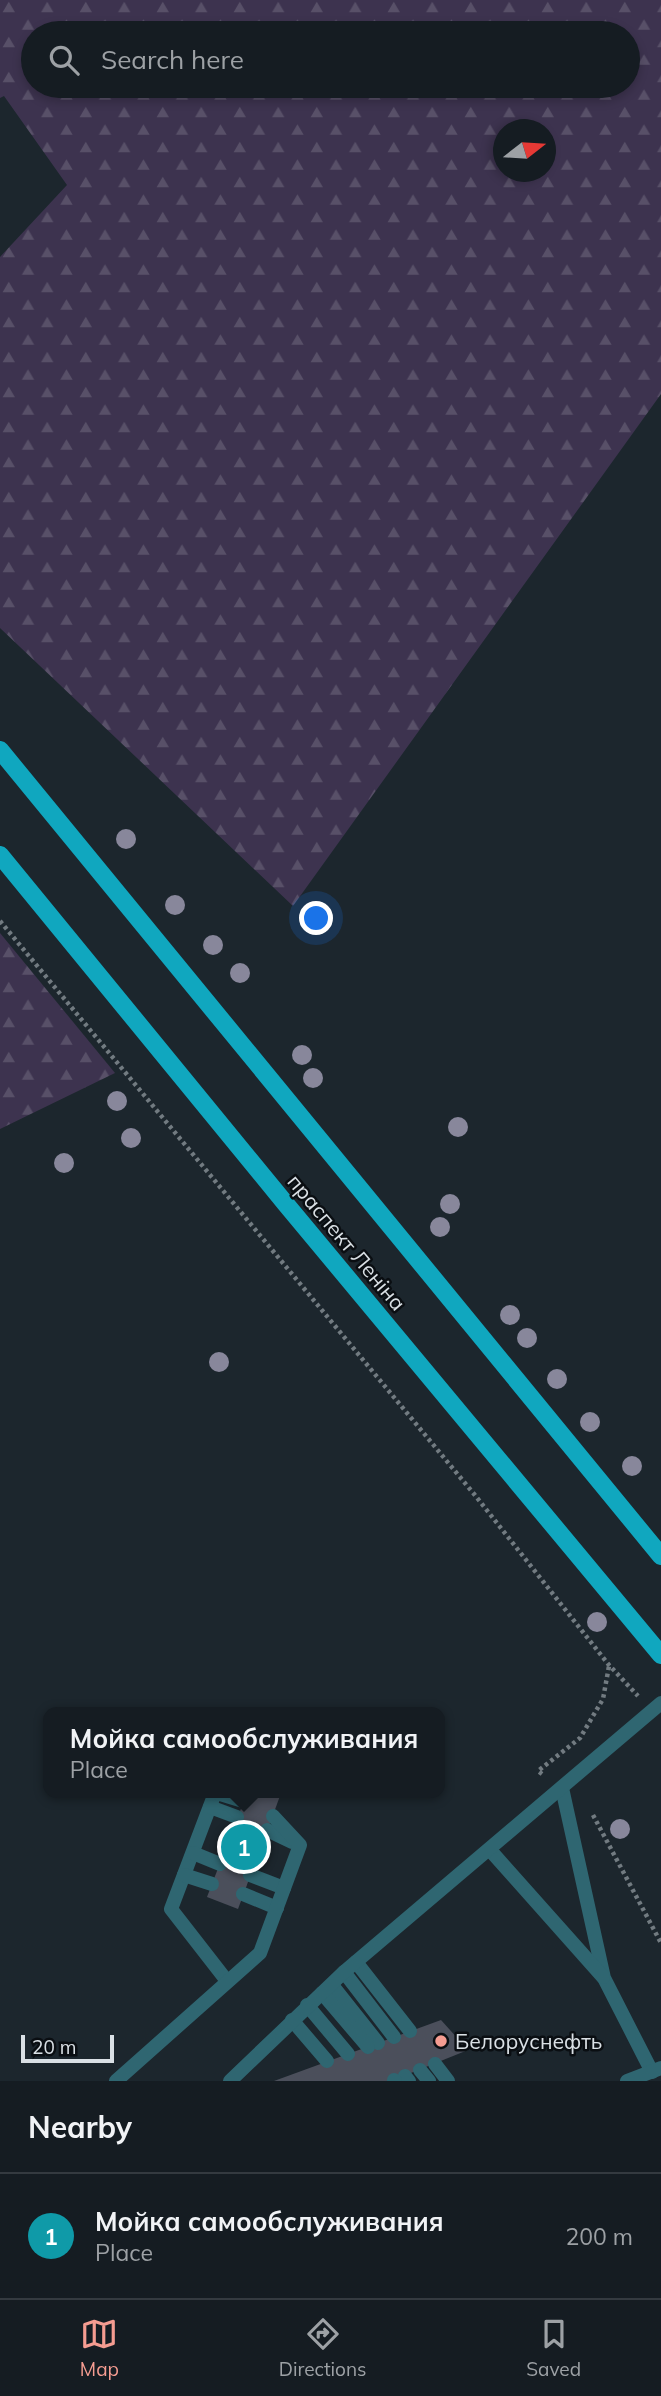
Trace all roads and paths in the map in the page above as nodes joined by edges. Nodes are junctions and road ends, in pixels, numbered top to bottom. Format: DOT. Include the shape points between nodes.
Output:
graph roads {
  1 [pos="0,750"];
  2 [pos="0,855"];
  3 [pos="0,920"];
  4 [pos="661,1556"];
  5 [pos="661,1655"];
  6 [pos="609,1665"];
  7 [pos="656,1707"];
  8 [pos="562,1788"];
  9 [pos="214,1798"];
  10 [pos="215,1798"];
  11 [pos="221,1798"];
  12 [pos="243,1801"];
  13 [pos="593,1814"];
  14 [pos="272,1815"];
  15 [pos="237,1817"];
  16 [pos="267,1830"];
  17 [pos="300,1845"];
  18 [pos="490,1850"];
  19 [pos="193,1853"];
  20 [pos="220,1864"];
  21 [pos="184,1875"];
  22 [pos="250,1875"];
  23 [pos="212,1884"];
  24 [pos="284,1888"];
  25 [pos="243,1894"];
  26 [pos="277,1908"];
  27 [pos="661,1943"];
  28 [pos="356,1962"];
  29 [pos="344,1972"];
  30 [pos="604,1978"];
  31 [pos="227,1981"];
  32 [pos="327,1989"];
  33 [pos="307,2006"];
  34 [pos="292,2020"];
  35 [pos="410,2031"];
  36 [pos="394,2037"];
  37 [pos="373,2045"];
  38 [pos="348,2054"];
  39 [pos="327,2062"];
  40 [pos="435,2064"];
  41 [pos="656,2070"];
  42 [pos="116,2081"];
  43 [pos="230,2081"];
  44 [pos="448,2081"];
  45 [pos="627,2081"];
  1 -- 4 [label="main road"];
  2 -- 5 [label="main road, праспект Леніна"];
  3 -- 6 [label="path" via="474,1494"];
  6 -- 7 [label="path"];
  6 -- 8 [label="path" via="603,1699 580,1738 538,1771"];
  7 -- 8 [label="lane"];
  8 -- 18 [label="lane"];
  8 -- 30 [label="lane"];
  9 -- 19 [label="lane"];
  10 -- 15 [label="lane"];
  11 -- 12 [label="lane"];
  13 -- 27 [label="path"];
  14 -- 17 [label="lane"];
  16 -- 17 [label="lane"];
  17 -- 24 [label="lane"];
  18 -- 28 [label="lane"];
  18 -- 30 [label="lane"];
  19 -- 20 [label="lane"];
  19 -- 21 [label="lane"];
  21 -- 23 [label="lane"];
  21 -- 31 [label="lane" via="171,1909"];
  22 -- 24 [label="lane"];
  24 -- 26 [label="lane"];
  25 -- 26 [label="lane"];
  26 -- 31 [label="lane" via="260,1953"];
  28 -- 29 [label="lane"];
  28 -- 35 [label="lane"];
  29 -- 32 [label="lane"];
  29 -- 36 [label="lane"];
  30 -- 41 [label="lane"];
  31 -- 42 [label="lane"];
  32 -- 33 [label="lane"];
  32 -- 37 [label="lane"];
  33 -- 34 [label="lane"];
  33 -- 38 [label="lane"];
  34 -- 39 [label="lane"];
  34 -- 43 [label="lane"];
  40 -- 44 [label="lane"];
  41 -- 45 [label="lane"];
}
